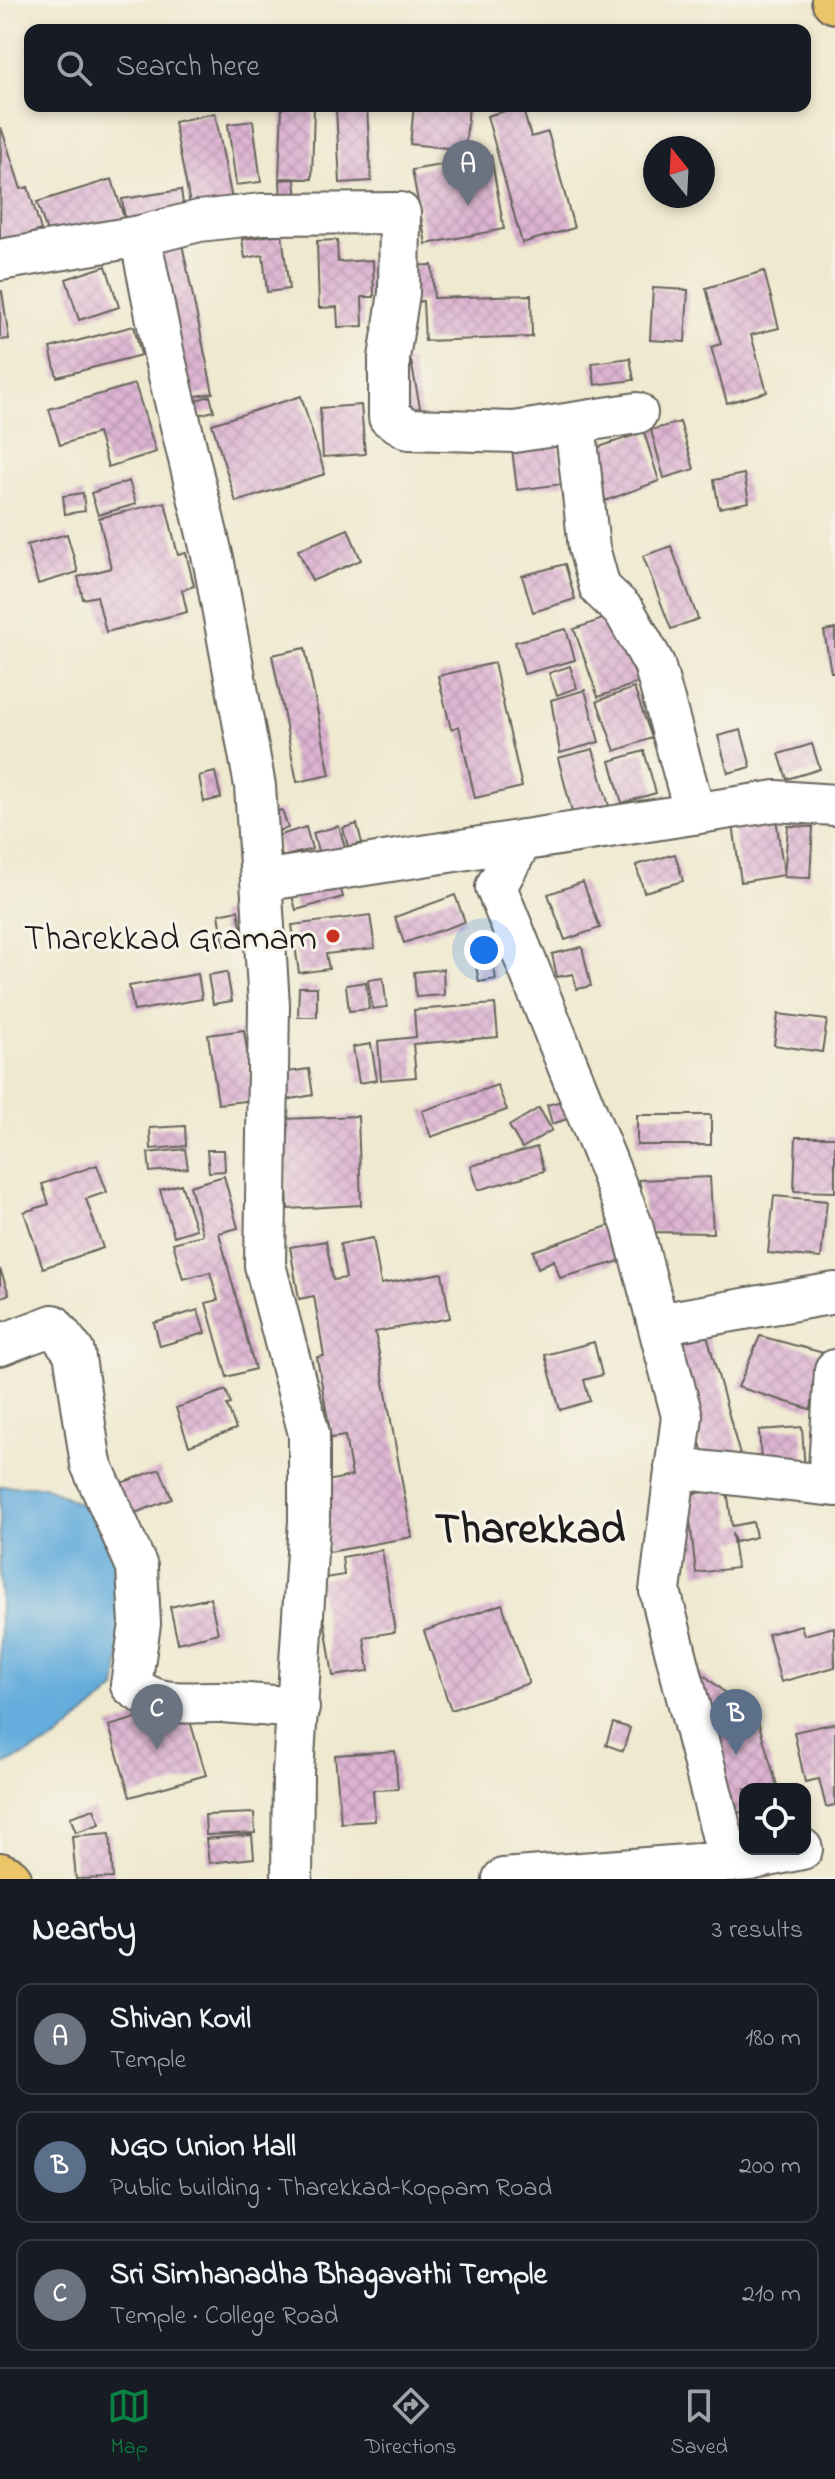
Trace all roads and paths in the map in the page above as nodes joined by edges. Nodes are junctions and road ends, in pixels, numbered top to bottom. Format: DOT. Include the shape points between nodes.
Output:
graph roads {
  1 [pos="140,236"];
  2 [pos="0,260"];
  3 [pos="637,413"];
  4 [pos="575,423"];
  5 [pos="835,805"];
  6 [pos="695,814"];
  7 [pos="522,840"];
  8 [pos="262,881"];
  9 [pos="835,1293"];
  10 [pos="658,1324"];
  11 [pos="0,1345"];
  12 [pos="835,1370"];
  13 [pos="675,1468"];
  14 [pos="832,1485"];
  15 [pos="299,1708"];
  16 [pos="835,1842"];
  17 [pos="811,1847"];
  18 [pos="769,1855"];
  19 [pos="729,1862"];
  20 [pos="0,1875"];
  21 [pos="628,1875"];
  22 [pos="9,1879"];
  23 [pos="292,1879"];
  24 [pos="503,1879"];
  1 -- 2 [label="street"];
  1 -- 4 [label="street" via="199,221 262,214 400,213 389,417 409,429 469,431 514,432"];
  1 -- 8 [label="street" via="223,607 255,786"];
  3 -- 4 [label="street"];
  4 -- 6 [label="street" via="589,548 600,588 625,612 654,664"];
  5 -- 6 [label="street" via="776,801"];
  6 -- 7 [label="street"];
  7 -- 8 [label="street"];
  7 -- 10 [label="street" via="496,887 632,1225"];
  8 -- 15 [label="street" via="269,1005 265,1265 309,1434"];
  9 -- 10 [label="street"];
  10 -- 13 [label="street" via="682,1416"];
  11 -- 15 [label="street" via="53,1325 74,1352 91,1464 137,1567 140,1624 131,1685 141,1694 176,1704"];
  12 -- 14 [label="street"];
  13 -- 14 [label="street"];
  13 -- 19 [label="street" via="660,1591"];
  15 -- 23 [label="street"];
  16 -- 17 [label="street"];
  18 -- 19 [label="street"];
  19 -- 21 [label="street"];
  20 -- 22 [label="main road"];
  21 -- 24 [label="street"];
}
